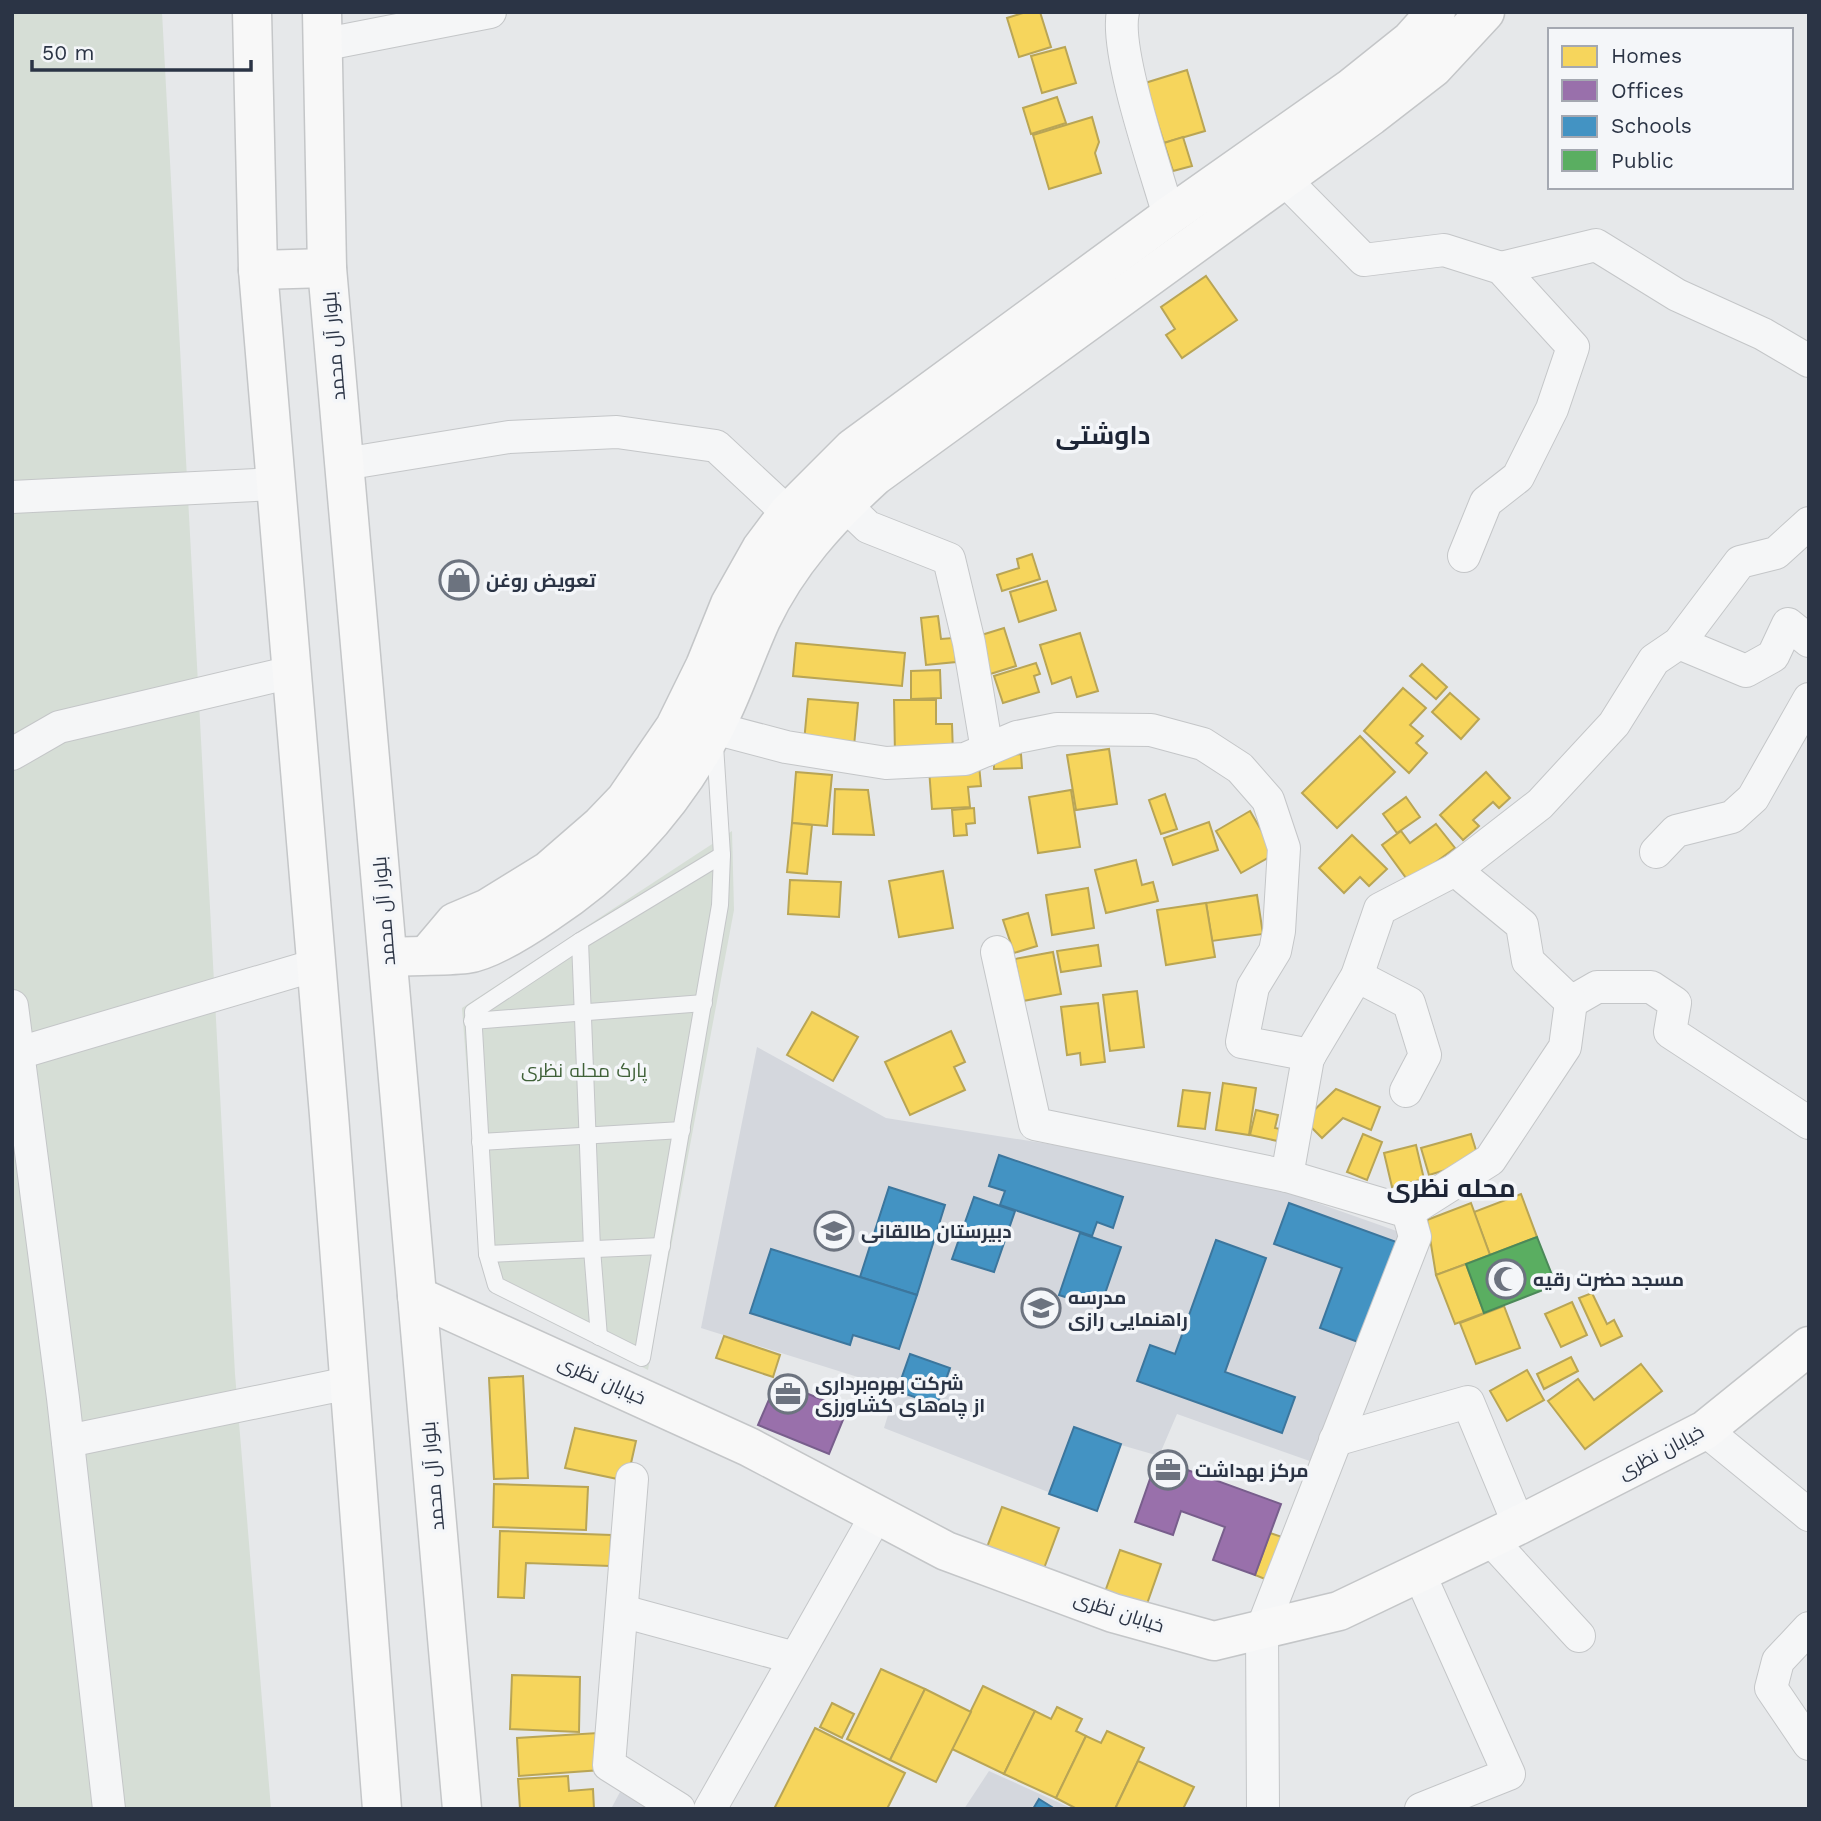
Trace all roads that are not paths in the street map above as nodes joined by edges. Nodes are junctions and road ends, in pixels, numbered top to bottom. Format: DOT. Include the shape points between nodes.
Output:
graph roads {
  1 [pos="252,12"];
  2 [pos="490,12"];
  3 [pos="1123,12"];
  4 [pos="1436,12"];
  5 [pos="1485,12"];
  6 [pos="321,29"];
  7 [pos="1283,178"];
  8 [pos="1169,216"];
  9 [pos="327,268"];
  10 [pos="1501,268"];
  11 [pos="258,270"];
  12 [pos="1809,361"];
  13 [pos="344,464"];
  14 [pos="276,484"];
  15 [pos="12,496"];
  16 [pos="844,504"];
  17 [pos="788,513"];
  18 [pos="1809,523"];
  19 [pos="1464,556"];
  20 [pos="1809,641"];
  21 [pos="1679,643"];
  22 [pos="292,672"];
  23 [pos="1809,699"];
  24 [pos="714,728"];
  25 [pos="987,750"];
  26 [pos="12,754"];
  27 [pos="1656,852"];
  28 [pos="722,855"];
  29 [pos="1455,870"];
  30 [pos="580,941"];
  31 [pos="997,952"];
  32 [pos="428,954"];
  33 [pos="388,957"];
  34 [pos="316,965"];
  35 [pos="1357,976"];
  36 [pos="1571,1002"];
  37 [pos="704,1003"];
  38 [pos="12,1006"];
  39 [pos="584,1013"];
  40 [pos="472,1021"];
  41 [pos="16,1054"];
  42 [pos="1310,1055"];
  43 [pos="1406,1091"];
  44 [pos="1809,1123"];
  45 [pos="682,1130"];
  46 [pos="588,1135"];
  47 [pos="480,1142"];
  48 [pos="1287,1176"];
  49 [pos="1408,1212"];
  50 [pos="662,1246"];
  51 [pos="592,1249"];
  52 [pos="487,1254"];
  53 [pos="417,1296"];
  54 [pos="599,1337"];
  55 [pos="1809,1346"];
  56 [pos="349,1383"];
  57 [pos="1705,1430"];
  58 [pos="68,1440"];
  59 [pos="1335,1440"];
  60 [pos="632,1479"];
  61 [pos="877,1514"];
  62 [pos="1809,1515"];
  63 [pos="1504,1532"];
  64 [pos="1419,1573"];
  65 [pos="622,1611"];
  66 [pos="1809,1628"];
  67 [pos="1262,1629"];
  68 [pos="1579,1636"];
  69 [pos="795,1658"];
  70 [pos="1809,1744"];
  71 [pos="109,1809"];
  72 [pos="382,1809"];
  73 [pos="462,1809"];
  74 [pos="679,1809"];
  75 [pos="710,1809"];
  76 [pos="1263,1809"];
  77 [pos="1421,1809"];
  1 -- 11 [label="main road"];
  2 -- 6 [label="street"];
  3 -- 8 [label="street" via="1120,23 1128,65"];
  4 -- 8 [label="main road" via="1411,40 1351,88"];
  5 -- 7 [label="main road" via="1433,68"];
  6 -- 9 [label="main road, بلوار آل محمد"];
  7 -- 10 [label="street" via="1364,260 1444,250"];
  7 -- 16 [label="main road" via="875,476"];
  8 -- 17 [label="main road" via="853,448"];
  9 -- 11 [label="main road"];
  9 -- 13 [label="main road, بلوار آل محمد"];
  10 -- 12 [label="street" via="1596,245 1677,295 1763,334"];
  10 -- 19 [label="street" via="1573,347 1552,409 1518,477 1486,502"];
  11 -- 14 [label="main road"];
  13 -- 17 [label="street" via="509,437 617,432 716,446"];
  13 -- 33 [label="main road, بلوار آل محمد"];
  14 -- 15 [label="street"];
  14 -- 22 [label="main road"];
  16 -- 24 [label="main road" via="815,534 775,593"];
  16 -- 25 [label="street" via="868,527 949,559"];
  17 -- 32 [label="main road" via="730,604 675,727 625,800 548,871 488,908 455,922"];
  18 -- 21 [label="street" via="1776,552 1740,562"];
  20 -- 21 [label="street" via="1788,624 1773,656 1746,671"];
  21 -- 29 [label="street" via="1654,660 1614,724 1540,804"];
  22 -- 26 [label="street" via="59,727"];
  22 -- 34 [label="main road"];
  23 -- 27 [label="street" via="1753,798 1732,817 1676,831"];
  24 -- 25 [label="street" via="786,747 886,763 965,759"];
  24 -- 28 [label="lane"];
  24 -- 32 [label="main road" via="652,823 598,876 537,920 470,954"];
  25 -- 42 [label="street" via="1017,737 1057,729 1151,730 1203,744 1240,768 1268,800 1284,848 1275,951 1253,987 1242,1042"];
  28 -- 30 [label="lane"];
  28 -- 37 [label="lane" via="720,905"];
  29 -- 35 [label="street" via="1380,909"];
  29 -- 36 [label="street" via="1522,925 1528,961"];
  30 -- 39 [label="lane"];
  30 -- 40 [label="lane" via="473,1012"];
  31 -- 48 [label="street" via="1035,1124"];
  32 -- 33 [label="main road"];
  33 -- 53 [label="main road, بلوار آل محمد"];
  34 -- 41 [label="street"];
  34 -- 56 [label="main road"];
  35 -- 42 [label="street"];
  35 -- 43 [label="street" via="1409,1003 1425,1055"];
  36 -- 44 [label="street" via="1597,987 1651,987 1675,1003 1670,1032"];
  36 -- 49 [label="street" via="1565,1047 1490,1160"];
  37 -- 39 [label="lane"];
  37 -- 45 [label="lane"];
  38 -- 41 [label="street"];
  39 -- 40 [label="lane"];
  39 -- 46 [label="lane"];
  40 -- 47 [label="lane"];
  41 -- 58 [label="street"];
  42 -- 48 [label="street"];
  45 -- 46 [label="lane"];
  45 -- 50 [label="lane"];
  46 -- 47 [label="lane"];
  46 -- 51 [label="lane"];
  47 -- 52 [label="lane"];
  48 -- 49 [label="street"];
  49 -- 59 [label="street" via="1415,1237"];
  50 -- 51 [label="lane"];
  50 -- 54 [label="lane" via="642,1358"];
  51 -- 52 [label="lane"];
  51 -- 54 [label="lane"];
  52 -- 54 [label="lane" via="496,1284"];
  53 -- 61 [label="main road, خیابان نظری" via="750,1447"];
  53 -- 73 [label="main road, بلوار آل محمد"];
  55 -- 57 [label="main road, خیابان نظری"];
  56 -- 58 [label="street"];
  56 -- 72 [label="main road"];
  57 -- 62 [label="street"];
  57 -- 63 [label="main road, خیابان نظری"];
  58 -- 71 [label="street"];
  59 -- 63 [label="street" via="1468,1402"];
  59 -- 67 [label="street"];
  60 -- 65 [label="street"];
  61 -- 67 [label="main road, خیابان نظری" via="946,1551 1113,1614 1214,1641"];
  61 -- 69 [label="street"];
  63 -- 64 [label="main road, خیابان نظری"];
  63 -- 68 [label="street"];
  64 -- 67 [label="main road, خیابان نظری" via="1339,1611"];
  64 -- 77 [label="street" via="1509,1774"];
  65 -- 69 [label="street"];
  65 -- 74 [label="street" via="609,1765"];
  66 -- 70 [label="street" via="1778,1661 1771,1688"];
  67 -- 76 [label="street"];
  69 -- 75 [label="street"];
}
